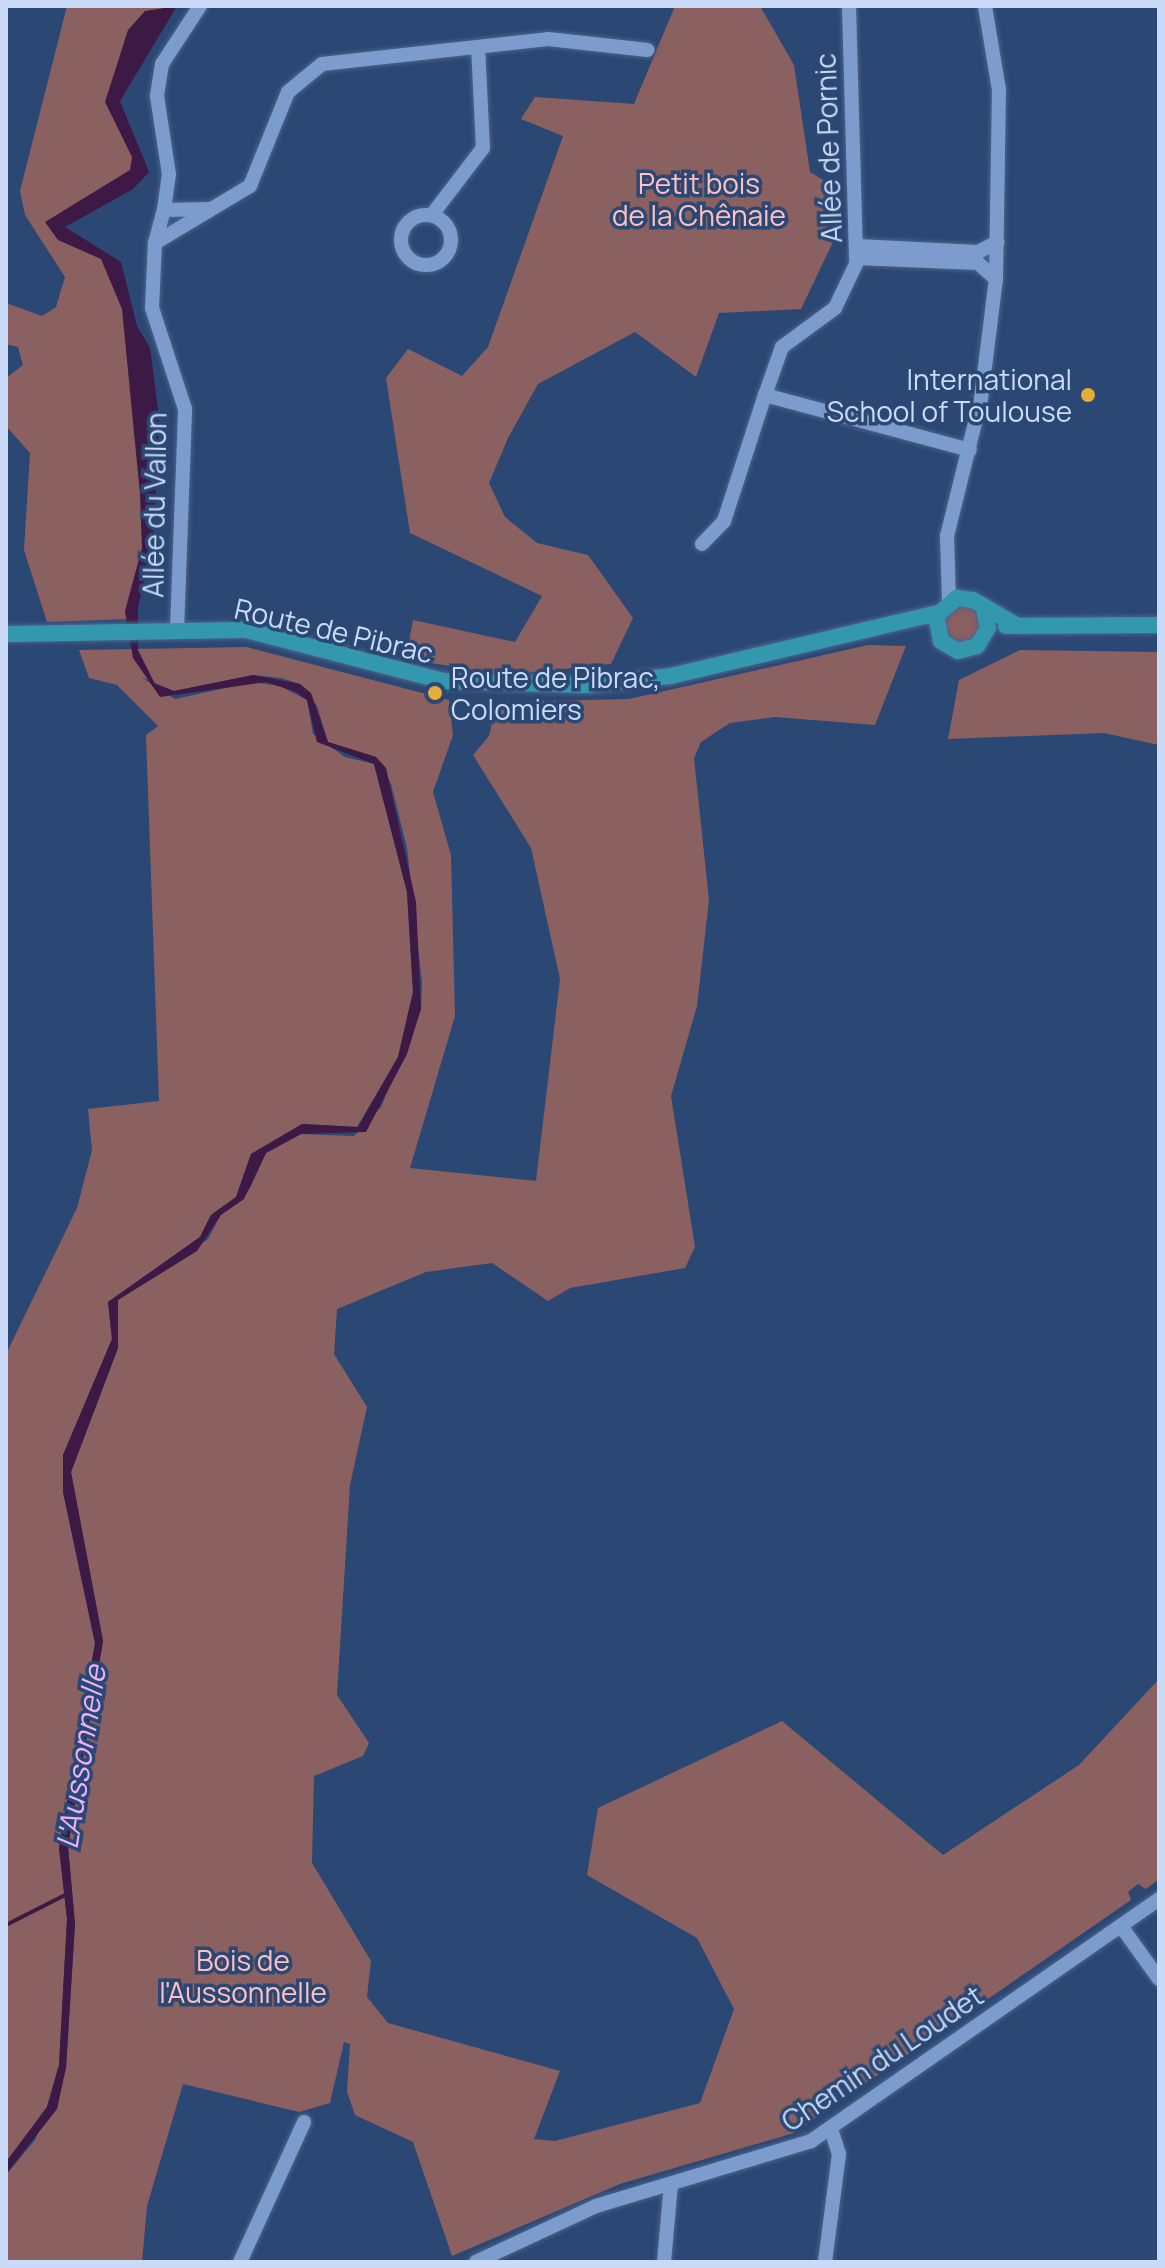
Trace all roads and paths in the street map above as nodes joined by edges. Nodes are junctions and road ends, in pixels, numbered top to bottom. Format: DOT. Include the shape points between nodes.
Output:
graph roads {
  1 [pos="200,6"];
  2 [pos="849,6"];
  3 [pos="985,6"];
  4 [pos="478,47"];
  5 [pos="647,50"];
  6 [pos="219,208"];
  7 [pos="164,210"];
  8 [pos="434,212"];
  9 [pos="998,242"];
  10 [pos="155,243"];
  11 [pos="857,252"];
  12 [pos="996,279"];
  13 [pos="765,395"];
  14 [pos="970,450"];
  15 [pos="702,544"];
  16 [pos="950,604"];
  17 [pos="984,609"];
  18 [pos="905,624"];
  19 [pos="1014,624"];
  20 [pos="1159,625"];
  21 [pos="177,630"];
  22 [pos="6,634"];
  23 [pos="986,634"];
  24 [pos="937,635"];
  25 [pos="1159,1899"];
  26 [pos="1121,1926"];
  27 [pos="1159,1979"];
  28 [pos="304,2122"];
  29 [pos="831,2129"];
  30 [pos="671,2184"];
  31 [pos="495,2258"];
  32 [pos="240,2262"];
  33 [pos="476,2262"];
  34 [pos="664,2262"];
  35 [pos="825,2262"];
  1 -- 7 [label="street, Allée du Vallon" via="158,81 169,174"];
  2 -- 11 [label="street, Allée de Pornic"];
  3 -- 9 [label="street" via="999,90"];
  4 -- 5 [label="street" via="548,39"];
  4 -- 6 [label="street" via="329,62 307,71 288,92 256,178"];
  4 -- 8 [label="street" via="483,148"];
  6 -- 7 [label="street"];
  6 -- 10 [label="street"];
  7 -- 10 [label="street, Allée du Vallon"];
  9 -- 11 [label="street" via="978,252"];
  9 -- 12 [label="street"];
  10 -- 21 [label="street, Allée du Vallon" via="152,308 185,409"];
  11 -- 12 [label="street" via="978,263"];
  11 -- 13 [label="street, Allée de Pornic" via="835,308 779,351"];
  12 -- 14 [label="street"];
  13 -- 14 [label="street"];
  13 -- 15 [label="street, Allée de Pornic" via="724,521"];
  14 -- 16 [label="street" via="947,536"];
  16 -- 17 [label="main road"];
  16 -- 18 [label="main road, Route de Pibrac"];
  16 -- 24 [label="main road"];
  17 -- 19 [label="main road"];
  17 -- 23 [label="main road"];
  18 -- 21 [label="main road, Route de Pibrac" via="671,676 586,685 443,681 246,630"];
  18 -- 24 [label="main road"];
  19 -- 20 [label="main road"];
  19 -- 23 [label="main road"];
  21 -- 22 [label="main road, Route de Pibrac"];
  23 -- 24 [label="main road" via="962,651"];
  25 -- 26 [label="street, Chemin du Loudet"];
  26 -- 27 [label="street"];
  26 -- 29 [label="street, Chemin du Loudet"];
  28 -- 32 [label="street"];
  29 -- 30 [label="street, Chemin du Loudet" via="778,2155"];
  29 -- 35 [label="street" via="839,2154"];
  30 -- 31 [label="street, Chemin du Loudet" via="596,2206"];
  30 -- 34 [label="street"];
  31 -- 33 [label="street, Chemin du Loudet"];
}
